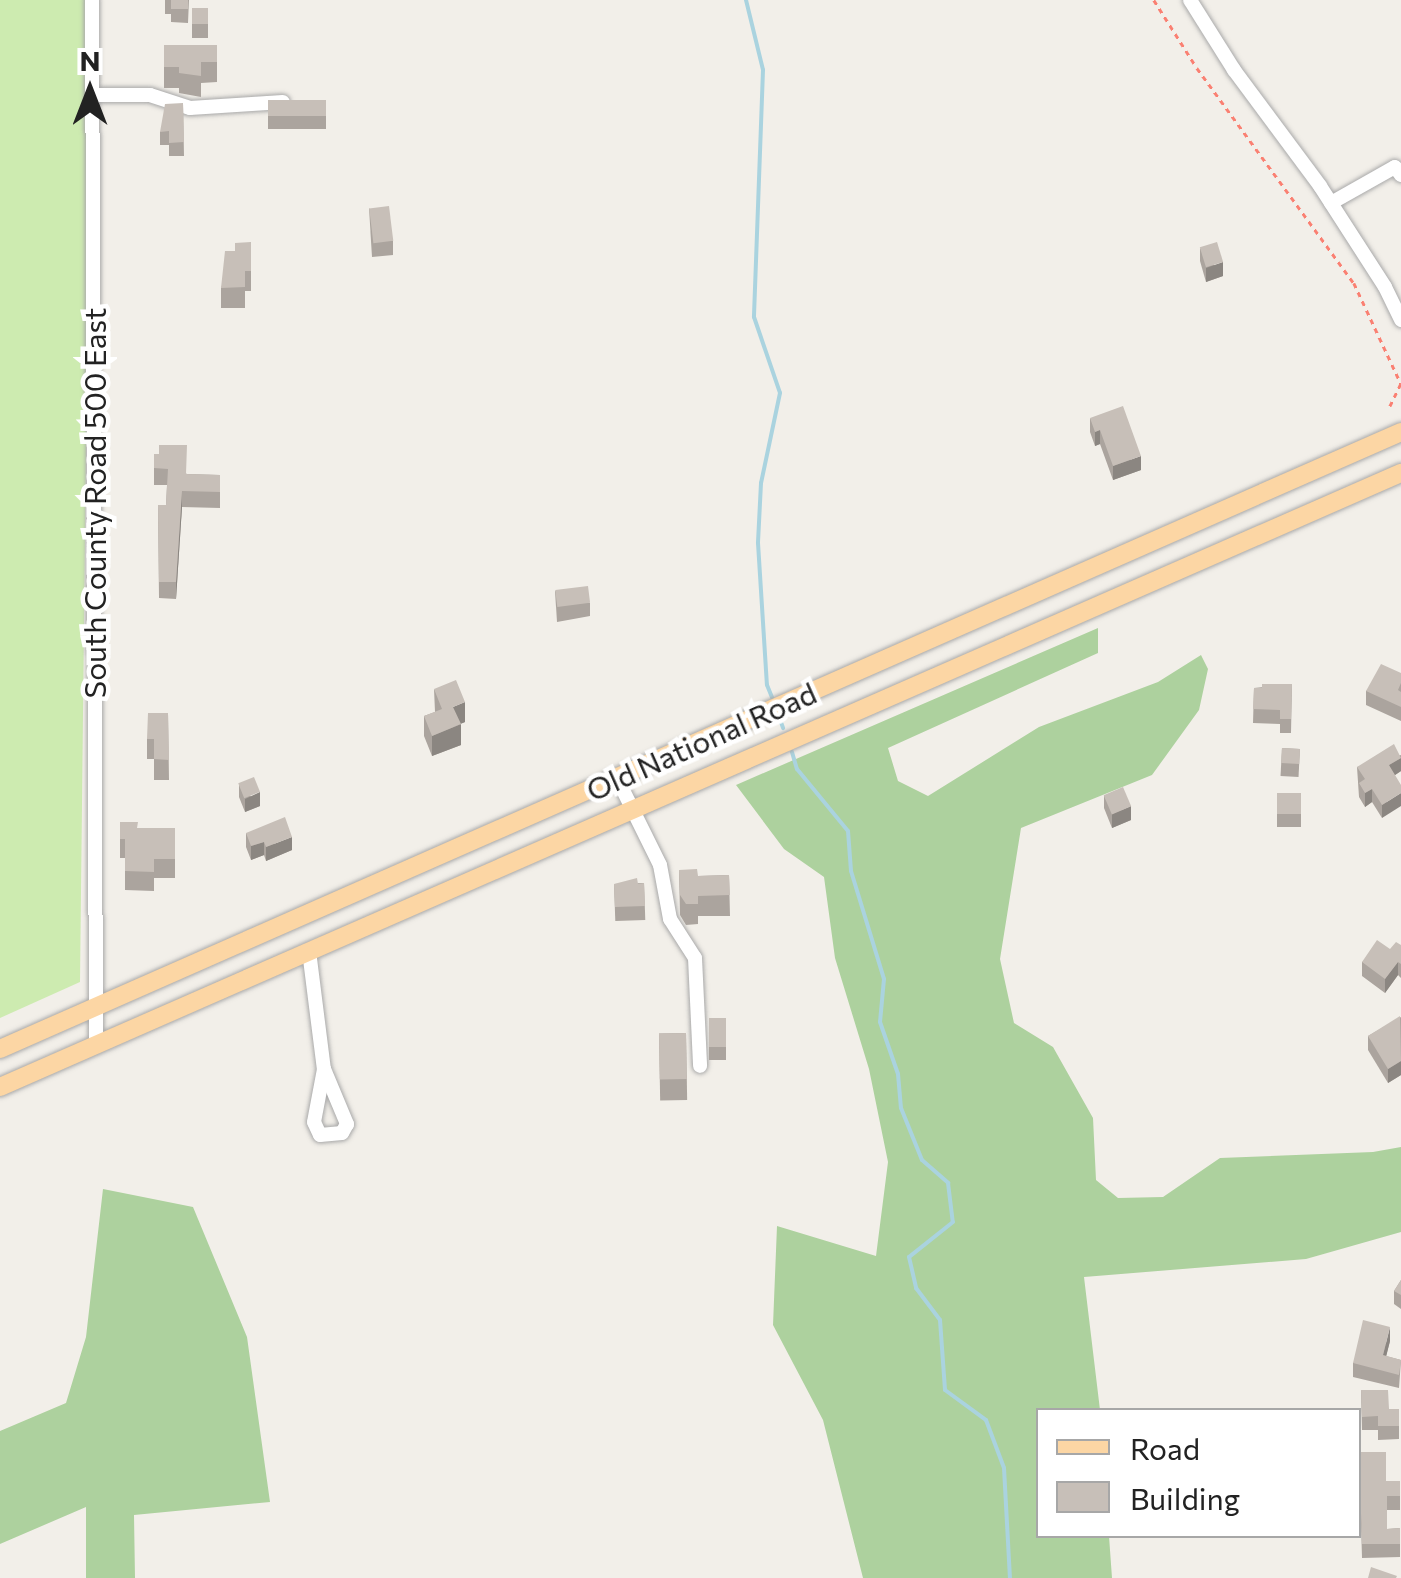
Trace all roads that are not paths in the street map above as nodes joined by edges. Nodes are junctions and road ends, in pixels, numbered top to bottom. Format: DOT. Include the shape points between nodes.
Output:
graph roads {
  1 [pos="92,0"];
  2 [pos="1190,0"];
  3 [pos="92,94"];
  4 [pos="300,101"];
  5 [pos="1401,175"];
  6 [pos="1331,202"];
  7 [pos="1401,320"];
  8 [pos="1401,432"];
  9 [pos="1401,474"];
  10 [pos="617,778"];
  11 [pos="634,806"];
  12 [pos="310,952"];
  13 [pos="96,1006"];
  14 [pos="96,1045"];
  15 [pos="0,1049"];
  16 [pos="700,1066"];
  17 [pos="324,1070"];
  18 [pos="0,1087"];
  1 -- 3 [label="street, South County Road 500 East"];
  2 -- 6 [label="street"];
  3 -- 4 [label="street" via="150,95 190,108"];
  3 -- 13 [label="street, South County Road 500 East"];
  5 -- 6 [label="street" via="1394,167"];
  6 -- 7 [label="street"];
  8 -- 10 [label="main road, Old National Road"];
  9 -- 11 [label="main road, Old National Road"];
  10 -- 11 [label="street"];
  10 -- 13 [label="main road, Old National Road"];
  11 -- 12 [label="main road, Old National Road"];
  11 -- 16 [label="street" via="660,864 670,919 695,958"];
  12 -- 14 [label="main road, Old National Road"];
  12 -- 17 [label="street"];
  13 -- 14 [label="street, South County Road 500 East"];
  13 -- 15 [label="main road, Old National Road"];
  14 -- 18 [label="main road, Old National Road"];
}
